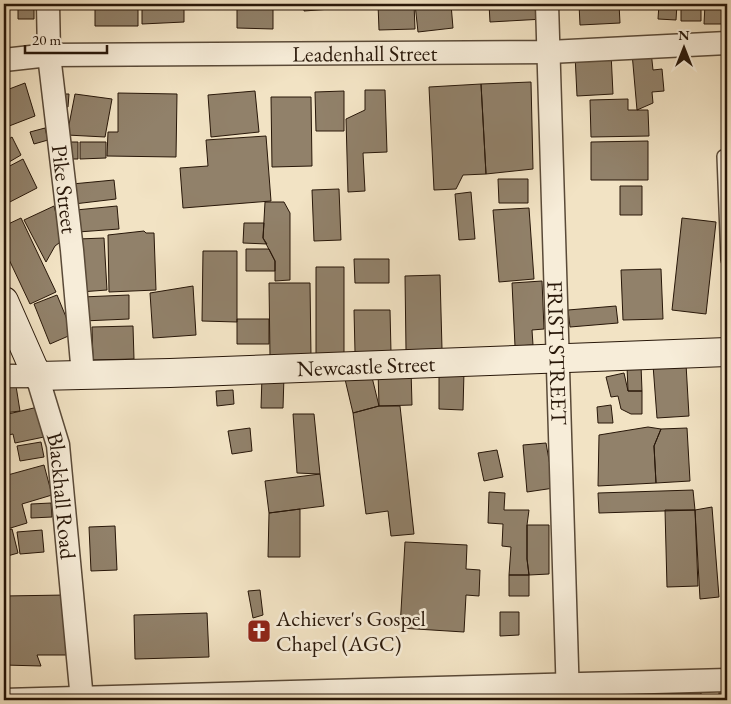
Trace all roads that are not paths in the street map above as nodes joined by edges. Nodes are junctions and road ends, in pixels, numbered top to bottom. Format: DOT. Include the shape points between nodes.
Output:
graph roads {
  1 [pos="48,4"];
  2 [pos="547,4"];
  3 [pos="727,43"];
  4 [pos="549,52"];
  5 [pos="49,55"];
  6 [pos="4,60"];
  7 [pos="723,156"];
  8 [pos="727,260"];
  9 [pos="4,301"];
  10 [pos="727,352"];
  11 [pos="557,358"];
  12 [pos="83,374"];
  13 [pos="4,376"];
  14 [pos="37,376"];
  15 [pos="727,680"];
  16 [pos="568,693"];
  17 [pos="82,698"];
  18 [pos="4,700"];
  1 -- 5 [label="street, Pike Street"];
  2 -- 4 [label="street, FRIST STREET"];
  3 -- 4 [label="street, Leadenhall Street"];
  4 -- 5 [label="street, Leadenhall Street"];
  4 -- 11 [label="street, FRIST STREET"];
  5 -- 6 [label="street, Leadenhall Street"];
  5 -- 12 [label="street, Pike Street"];
  7 -- 8 [label="lane"];
  9 -- 14 [label="street, Blackhall Road"];
  10 -- 11 [label="street, Newcastle Street"];
  11 -- 12 [label="street, Newcastle Street"];
  11 -- 16 [label="street, FRIST STREET"];
  12 -- 14 [label="street, Newcastle Street"];
  13 -- 14 [label="street, Newcastle Street"];
  14 -- 17 [label="street, Blackhall Road" via="58,445"];
  15 -- 16 [label="street"];
  16 -- 17 [label="street"];
  17 -- 18 [label="street"];
}
